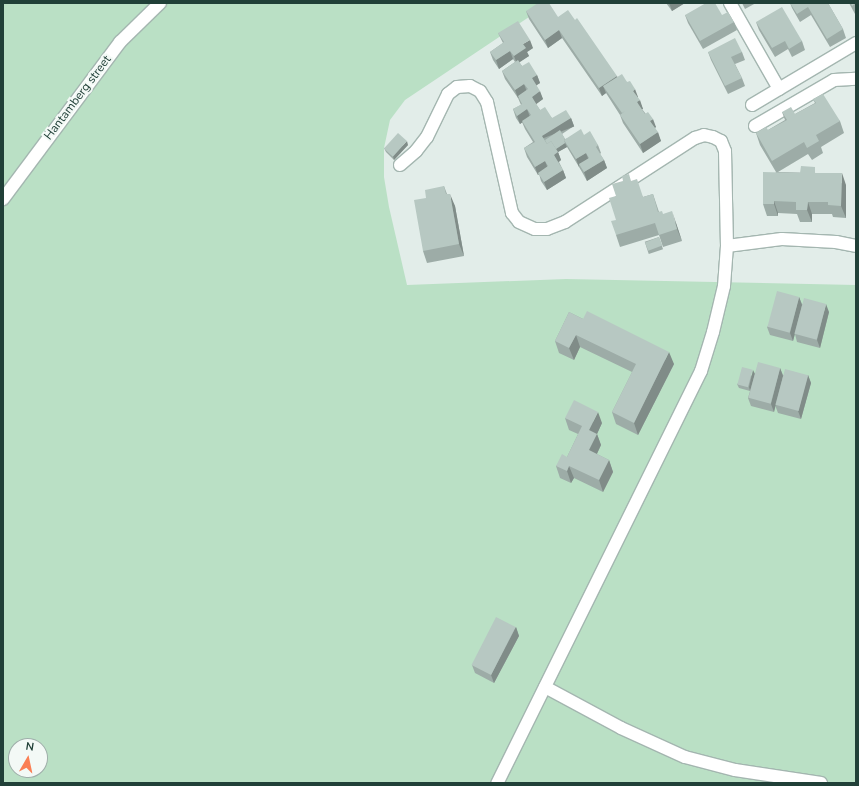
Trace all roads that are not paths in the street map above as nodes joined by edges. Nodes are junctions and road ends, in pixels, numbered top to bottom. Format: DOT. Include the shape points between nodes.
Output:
graph roads {
  1 [pos="160,3"];
  2 [pos="730,3"];
  3 [pos="856,43"];
  4 [pos="856,79"];
  5 [pos="779,89"];
  6 [pos="752,105"];
  7 [pos="754,126"];
  8 [pos="400,165"];
  9 [pos="3,199"];
  10 [pos="727,246"];
  11 [pos="856,246"];
  12 [pos="545,687"];
  13 [pos="497,783"];
  14 [pos="821,783"];
  1 -- 9 [label="street, Hantamberg street" via="120,42"];
  2 -- 5 [label="street"];
  3 -- 5 [label="street"];
  4 -- 7 [label="street" via="834,80"];
  5 -- 6 [label="street"];
  8 -- 10 [label="street" via="427,137 448,94 457,87 470,86 480,91 487,102 512,213 519,222 535,229 547,229 565,222 694,138 704,135 713,137 721,141 725,151"];
  10 -- 11 [label="street" via="782,239 836,242"];
  10 -- 12 [label="street" via="724,286 714,332 701,371"];
  12 -- 13 [label="street"];
  12 -- 14 [label="street" via="622,728 685,757 736,770"];
}
